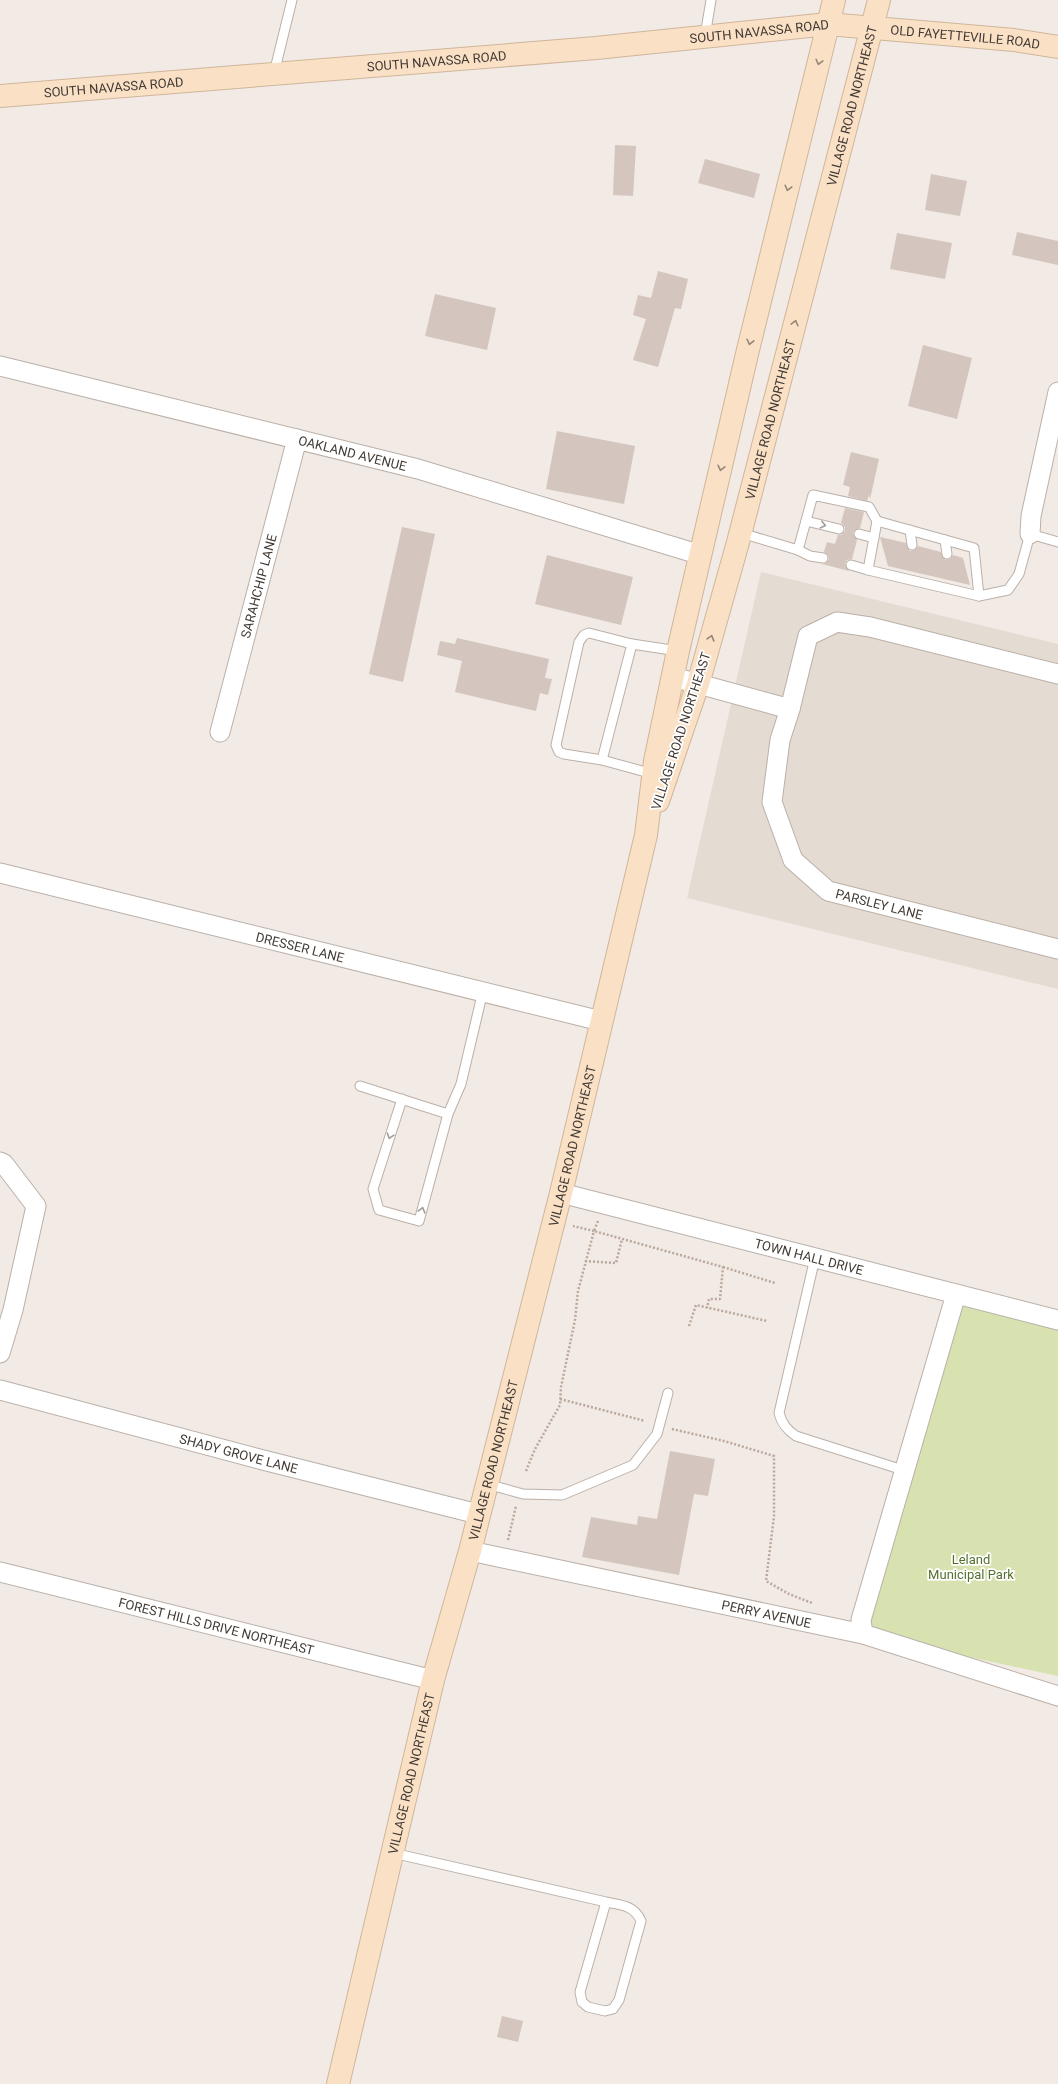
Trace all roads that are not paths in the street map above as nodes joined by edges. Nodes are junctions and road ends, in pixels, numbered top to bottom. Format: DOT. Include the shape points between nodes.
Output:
graph roads {
  1 [pos="292,0"];
  2 [pos="711,0"];
  3 [pos="834,0"];
  4 [pos="878,0"];
  5 [pos="828,24"];
  6 [pos="872,26"];
  7 [pos="706,36"];
  8 [pos="1058,47"];
  9 [pos="274,73"];
  10 [pos="0,96"];
  11 [pos="0,366"];
  12 [pos="1058,392"];
  13 [pos="297,439"];
  14 [pos="877,520"];
  15 [pos="806,521"];
  16 [pos="839,529"];
  17 [pos="910,530"];
  18 [pos="740,533"];
  19 [pos="859,534"];
  20 [pos="1030,534"];
  21 [pos="874,538"];
  22 [pos="945,540"];
  23 [pos="1058,542"];
  24 [pos="912,545"];
  25 [pos="798,550"];
  26 [pos="947,554"];
  27 [pos="701,555"];
  28 [pos="823,558"];
  29 [pos="850,565"];
  30 [pos="868,570"];
  31 [pos="916,572"];
  32 [pos="917,582"];
  33 [pos="979,596"];
  34 [pos="632,644"];
  35 [pos="678,651"];
  36 [pos="1058,674"];
  37 [pos="673,677"];
  38 [pos="698,684"];
  39 [pos="790,709"];
  40 [pos="220,732"];
  41 [pos="602,760"];
  42 [pos="653,774"];
  43 [pos="646,835"];
  44 [pos="0,874"];
  45 [pos="1058,949"];
  46 [pos="483,991"];
  47 [pos="601,1021"];
  48 [pos="360,1086"];
  49 [pos="402,1099"];
  50 [pos="448,1114"];
  51 [pos="0,1162"];
  52 [pos="561,1193"];
  53 [pos="815,1258"];
  54 [pos="956,1294"];
  55 [pos="1058,1320"];
  56 [pos="0,1352"];
  57 [pos="0,1390"];
  58 [pos="668,1393"];
  59 [pos="906,1471"];
  60 [pos="486,1484"];
  61 [pos="478,1514"];
  62 [pos="470,1551"];
  63 [pos="0,1572"];
  64 [pos="863,1634"];
  65 [pos="433,1680"];
  66 [pos="1058,1696"];
  67 [pos="393,1853"];
  68 [pos="606,1902"];
  69 [pos="338,2084"];
  1 -- 9 [label="lane"];
  2 -- 7 [label="lane"];
  3 -- 5 [label="main road, VILLAGE ROAD NORTHEAST"];
  4 -- 6 [label="main road, VILLAGE ROAD NORTHEAST"];
  5 -- 6 [label="main road, SOUTH NAVASSA ROAD"];
  5 -- 7 [label="main road, SOUTH NAVASSA ROAD"];
  5 -- 27 [label="main road, VILLAGE ROAD NORTHEAST, one-way"];
  6 -- 8 [label="main road, OLD FAYETTEVILLE ROAD" via="1014,40"];
  18 -- 6 [label="main road, VILLAGE ROAD NORTHEAST, one-way"];
  7 -- 9 [label="main road, SOUTH NAVASSA ROAD" via="596,48"];
  9 -- 10 [label="main road, SOUTH NAVASSA ROAD"];
  11 -- 13 [label="street, OAKLAND AVENUE"];
  12 -- 20 [label="street" via="1031,516"];
  13 -- 27 [label="street, OAKLAND AVENUE" via="418,469"];
  13 -- 40 [label="street, SARAHCHIP LANE"];
  14 -- 15 [label="lane" via="869,507 813,495"];
  14 -- 17 [label="lane"];
  14 -- 21 [label="lane"];
  15 -- 16 [label="lane, one-way"];
  15 -- 25 [label="lane"];
  17 -- 22 [label="lane"];
  17 -- 24 [label="lane"];
  18 -- 25 [label="lane"];
  38 -- 18 [label="main road, VILLAGE ROAD NORTHEAST, one-way"];
  19 -- 21 [label="lane"];
  20 -- 23 [label="lane"];
  20 -- 33 [label="lane" via="1019,574 1008,590"];
  21 -- 30 [label="lane"];
  22 -- 26 [label="lane"];
  22 -- 33 [label="lane" via="974,548"];
  25 -- 28 [label="lane" via="810,556"];
  27 -- 35 [label="main road, VILLAGE ROAD NORTHEAST"];
  29 -- 30 [label="lane"];
  30 -- 32 [label="lane"];
  31 -- 32 [label="lane"];
  32 -- 33 [label="lane" via="953,586"];
  34 -- 35 [label="lane"];
  34 -- 41 [label="lane"];
  34 -- 41 [label="lane" via="589,633 579,642 556,745 559,752 564,754"];
  35 -- 37 [label="main road, VILLAGE ROAD NORTHEAST"];
  36 -- 39 [label="street, PARSLEY LANE" via="870,627 837,622 808,636"];
  37 -- 38 [label="street"];
  37 -- 42 [label="main road, VILLAGE ROAD NORTHEAST"];
  38 -- 39 [label="street"];
  38 -- 43 [label="main road, VILLAGE ROAD NORTHEAST"];
  39 -- 45 [label="street, PARSLEY LANE" via="780,740 772,802 793,860 828,891"];
  41 -- 42 [label="lane"];
  42 -- 43 [label="main road, VILLAGE ROAD NORTHEAST"];
  43 -- 47 [label="main road, VILLAGE ROAD NORTHEAST"];
  44 -- 46 [label="street, DRESSER LANE"];
  46 -- 47 [label="street, DRESSER LANE"];
  46 -- 50 [label="lane" via="461,1084"];
  47 -- 52 [label="main road, VILLAGE ROAD NORTHEAST"];
  48 -- 49 [label="lane"];
  49 -- 50 [label="lane"];
  49 -- 50 [label="lane, one-way" via="373,1189 379,1210 419,1221"];
  51 -- 56 [label="street" via="36,1206 13,1310"];
  52 -- 53 [label="street, TOWN HALL DRIVE"];
  52 -- 60 [label="main road, VILLAGE ROAD NORTHEAST"];
  53 -- 54 [label="street, TOWN HALL DRIVE"];
  53 -- 59 [label="lane" via="779,1413 781,1421 787,1430 796,1436"];
  54 -- 55 [label="street, TOWN HALL DRIVE"];
  54 -- 59 [label="street"];
  57 -- 61 [label="street, SHADY GROVE LANE"];
  58 -- 60 [label="lane" via="657,1434 633,1464 562,1495 523,1494"];
  59 -- 64 [label="street" via="861,1620"];
  60 -- 61 [label="main road, VILLAGE ROAD NORTHEAST"];
  61 -- 62 [label="main road, VILLAGE ROAD NORTHEAST"];
  62 -- 64 [label="street, PERRY AVENUE"];
  62 -- 65 [label="main road, VILLAGE ROAD NORTHEAST"];
  63 -- 65 [label="street, FOREST HILLS DRIVE NORTHEAST"];
  64 -- 66 [label="street, PERRY AVENUE"];
  65 -- 67 [label="main road, VILLAGE ROAD NORTHEAST"];
  67 -- 68 [label="lane"];
  67 -- 69 [label="main road, VILLAGE ROAD NORTHEAST"];
  68 -- 68 [label="lane" via="631,1908 641,1921 619,2000 613,2008 605,2011 588,2007 582,2002 580,1992"];
}
